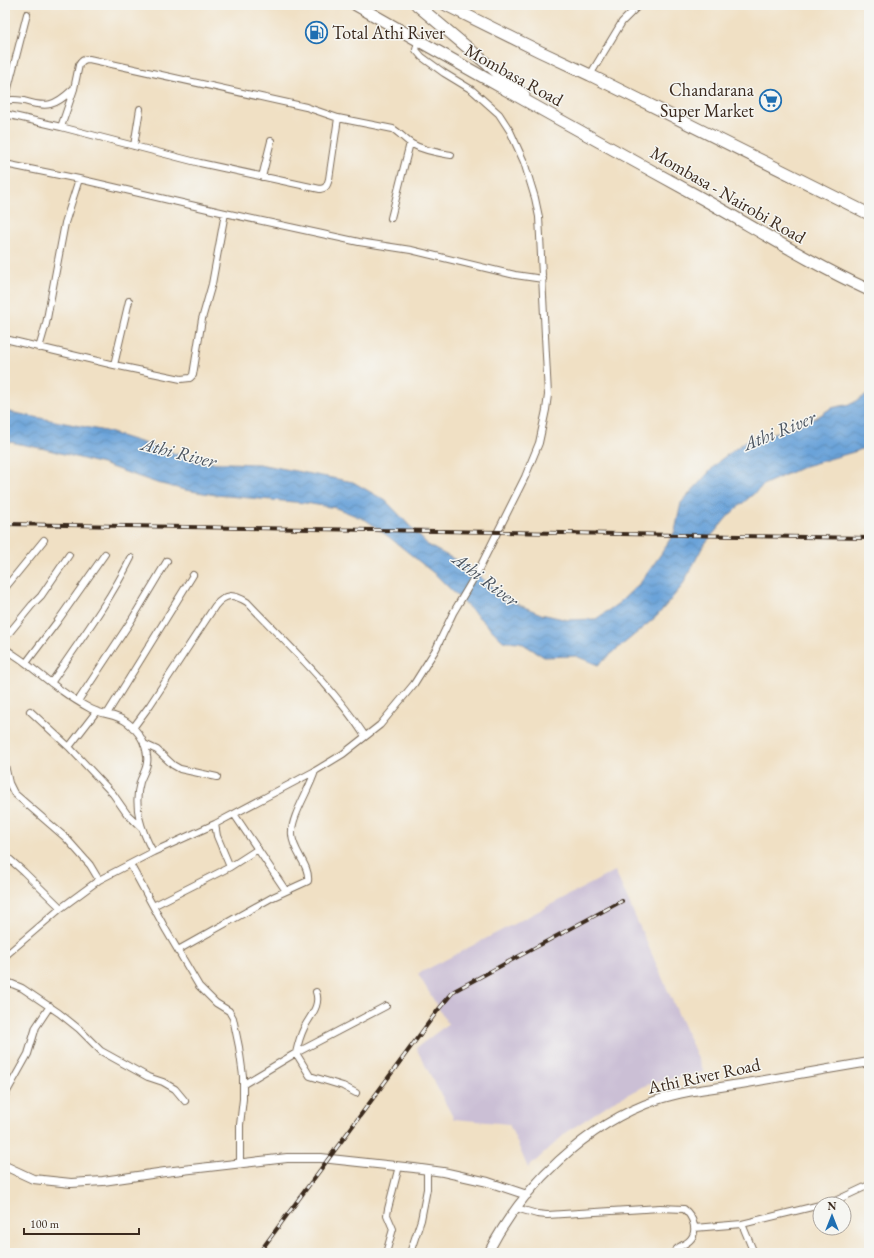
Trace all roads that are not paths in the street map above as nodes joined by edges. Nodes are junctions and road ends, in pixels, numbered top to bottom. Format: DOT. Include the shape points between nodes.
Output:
graph roads {
  1 [pos="356,5"];
  2 [pos="417,5"];
  3 [pos="446,5"];
  4 [pos="639,5"];
  5 [pos="27,14"];
  6 [pos="418,41"];
  7 [pos="590,75"];
  8 [pos="74,89"];
  9 [pos="5,100"];
  10 [pos="140,109"];
  11 [pos="546,113"];
  12 [pos="5,114"];
  13 [pos="338,118"];
  14 [pos="60,127"];
  15 [pos="572,127"];
  16 [pos="271,142"];
  17 [pos="410,143"];
  18 [pos="134,146"];
  19 [pos="452,155"];
  20 [pos="5,164"];
  21 [pos="262,177"];
  22 [pos="79,179"];
  23 [pos="225,213"];
  24 [pos="869,214"];
  25 [pos="391,218"];
  26 [pos="543,279"];
  27 [pos="869,290"];
  28 [pos="129,301"];
  29 [pos="5,339"];
  30 [pos="39,348"];
  31 [pos="114,365"];
  32 [pos="44,540"];
  33 [pos="105,554"];
  34 [pos="69,555"];
  35 [pos="131,558"];
  36 [pos="167,561"];
  37 [pos="193,575"];
  38 [pos="5,588"];
  39 [pos="5,638"];
  40 [pos="5,648"];
  41 [pos="26,663"];
  42 [pos="51,683"];
  43 [pos="78,701"];
  44 [pos="30,712"];
  45 [pos="96,712"];
  46 [pos="107,714"];
  47 [pos="133,728"];
  48 [pos="365,736"];
  49 [pos="144,744"];
  50 [pos="69,747"];
  51 [pos="5,764"];
  52 [pos="315,771"];
  53 [pos="217,777"];
  54 [pos="234,814"];
  55 [pos="215,824"];
  56 [pos="142,828"];
  57 [pos="258,849"];
  58 [pos="153,852"];
  59 [pos="5,855"];
  60 [pos="130,864"];
  61 [pos="230,866"];
  62 [pos="99,880"];
  63 [pos="286,891"];
  64 [pos="153,906"];
  65 [pos="60,908"];
  66 [pos="178,950"];
  67 [pos="5,956"];
  68 [pos="5,981"];
  69 [pos="316,992"];
  70 [pos="50,1006"];
  71 [pos="386,1006"];
  72 [pos="296,1053"];
  73 [pos="869,1062"];
  74 [pos="244,1084"];
  75 [pos="356,1093"];
  76 [pos="5,1095"];
  77 [pos="185,1101"];
  78 [pos="240,1164"];
  79 [pos="5,1166"];
  80 [pos="399,1166"];
  81 [pos="428,1170"];
  82 [pos="869,1185"];
  83 [pos="527,1195"];
  84 [pos="846,1196"];
  85 [pos="812,1207"];
  86 [pos="516,1208"];
  87 [pos="742,1224"];
  88 [pos="694,1228"];
  89 [pos="386,1253"];
  90 [pos="410,1253"];
  91 [pos="488,1253"];
  92 [pos="674,1253"];
  93 [pos="754,1253"];
  1 -- 6 [label="highway, Mombasa Road"];
  2 -- 11 [label="highway"];
  3 -- 7 [label="highway, Mombasa Road"];
  4 -- 7 [label="street" via="622,22"];
  5 -- 9 [label="street"];
  6 -- 11 [label="highway, Mombasa Road"];
  6 -- 26 [label="street" via="416,50 422,57 472,90 499,114 510,131 522,157 535,198 539,217"];
  7 -- 24 [label="highway, Mombasa Road"];
  8 -- 9 [label="street" via="60,100 45,106 14,99"];
  8 -- 13 [label="street" via="79,65 84,59 89,59 306,107"];
  8 -- 14 [label="street"];
  10 -- 18 [label="street"];
  11 -- 15 [label="highway, Mombasa Road"];
  12 -- 14 [label="street"];
  13 -- 17 [label="street" via="392,129"];
  13 -- 21 [label="street" via="327,186 314,188"];
  14 -- 18 [label="street"];
  15 -- 27 [label="highway, Mombasa - Nairobi Road" via="803,257"];
  16 -- 21 [label="street"];
  17 -- 19 [label="street" via="427,150"];
  17 -- 25 [label="street"];
  18 -- 21 [label="street"];
  20 -- 22 [label="street"];
  22 -- 23 [label="street"];
  22 -- 30 [label="street" via="65,223"];
  23 -- 26 [label="street"];
  23 -- 31 [label="street" via="212,284 202,319 193,375 181,379"];
  26 -- 48 [label="street" via="548,395 539,443 525,477 436,649 414,684 380,725"];
  28 -- 31 [label="street"];
  29 -- 30 [label="street"];
  30 -- 31 [label="street"];
  32 -- 38 [label="street"];
  33 -- 41 [label="street"];
  34 -- 39 [label="street" via="41,596"];
  35 -- 42 [label="street" via="104,605"];
  36 -- 43 [label="street"];
  37 -- 46 [label="street"];
  40 -- 41 [label="street"];
  41 -- 42 [label="street"];
  42 -- 43 [label="street"];
  43 -- 45 [label="street"];
  44 -- 50 [label="street"];
  45 -- 46 [label="street"];
  45 -- 50 [label="street"];
  46 -- 47 [label="street" via="120,718"];
  47 -- 48 [label="street" via="214,606 227,596 233,596 247,602 305,663 346,708"];
  47 -- 49 [label="street"];
  48 -- 52 [label="street" via="343,754"];
  49 -- 53 [label="street" via="157,750 180,769"];
  49 -- 56 [label="street" via="148,757 138,790"];
  50 -- 56 [label="street"];
  51 -- 62 [label="street" via="14,793 66,838 90,865"];
  52 -- 54 [label="street"];
  52 -- 63 [label="street" via="296,815 291,834 307,872 308,882"];
  54 -- 55 [label="street"];
  54 -- 57 [label="street"];
  55 -- 58 [label="street"];
  55 -- 61 [label="street" via="217,836"];
  56 -- 58 [label="street"];
  57 -- 61 [label="street"];
  57 -- 63 [label="street"];
  58 -- 60 [label="street"];
  59 -- 65 [label="street"];
  60 -- 62 [label="street"];
  60 -- 64 [label="street"];
  61 -- 64 [label="street"];
  62 -- 65 [label="street"];
  63 -- 66 [label="street"];
  64 -- 66 [label="street"];
  65 -- 67 [label="street"];
  66 -- 74 [label="street" via="199,986 231,1014"];
  68 -- 70 [label="street" via="22,988"];
  69 -- 72 [label="street" via="316,1007 304,1028"];
  70 -- 76 [label="street" via="36,1027 28,1054"];
  70 -- 77 [label="street" via="101,1051 175,1089"];
  71 -- 72 [label="street"];
  72 -- 74 [label="street"];
  72 -- 75 [label="street" via="310,1076 343,1086"];
  73 -- 83 [label="street, Athi River Road" via="687,1092 645,1105 613,1120 580,1143"];
  74 -- 78 [label="street" via="240,1120"];
  78 -- 79 [label="street" via="71,1183 33,1179"];
  78 -- 80 [label="street" via="287,1158 314,1158"];
  80 -- 81 [label="street"];
  80 -- 89 [label="street" via="387,1215 393,1229"];
  81 -- 83 [label="street" via="488,1182"];
  81 -- 90 [label="street" via="421,1220"];
  82 -- 84 [label="street"];
  83 -- 86 [label="street, Athi River Road"];
  85 -- 87 [label="street"];
  86 -- 88 [label="street" via="547,1215 680,1208 691,1216"];
  86 -- 91 [label="street, Athi River Road"];
  87 -- 88 [label="street"];
  87 -- 93 [label="street"];
  88 -- 92 [label="street" via="689,1241 677,1248"];
}
